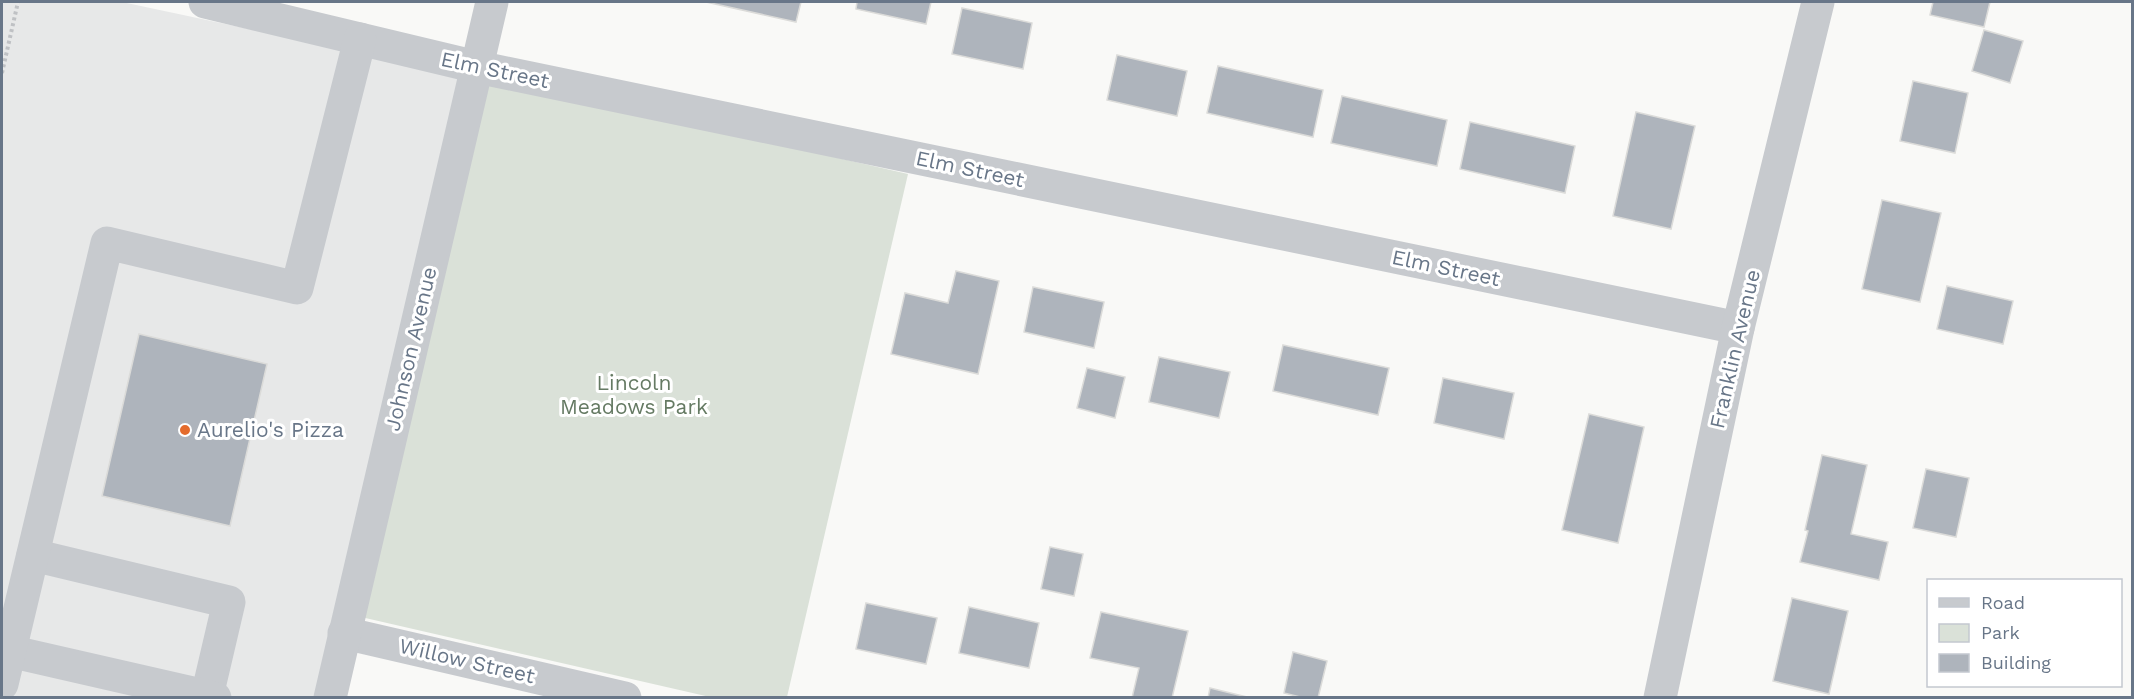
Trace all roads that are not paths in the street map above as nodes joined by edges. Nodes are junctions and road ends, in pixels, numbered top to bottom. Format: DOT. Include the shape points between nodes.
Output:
graph roads {
  1 [pos="206,2"];
  2 [pos="492,2"];
  3 [pos="1818,2"];
  4 [pos="360,39"];
  5 [pos="477,67"];
  6 [pos="1738,328"];
  7 [pos="33,555"];
  8 [pos="344,633"];
  9 [pos="9,651"];
  10 [pos="2,684"];
  11 [pos="211,697"];
  12 [pos="330,698"];
  13 [pos="625,698"];
  14 [pos="1660,698"];
  1 -- 4 [label="street, Elm Street"];
  2 -- 5 [label="street, Johnson Avenue"];
  3 -- 6 [label="street, Franklin Avenue"];
  4 -- 5 [label="street, Elm Street"];
  4 -- 7 [label="street" via="297,288 107,243"];
  5 -- 6 [label="street, Elm Street"];
  5 -- 8 [label="street, Johnson Avenue"];
  6 -- 14 [label="street, Franklin Avenue"];
  7 -- 9 [label="street"];
  7 -- 11 [label="street" via="229,602"];
  8 -- 12 [label="street, Johnson Avenue"];
  8 -- 13 [label="street, Willow Street"];
  9 -- 10 [label="street"];
  9 -- 11 [label="street"];
}
